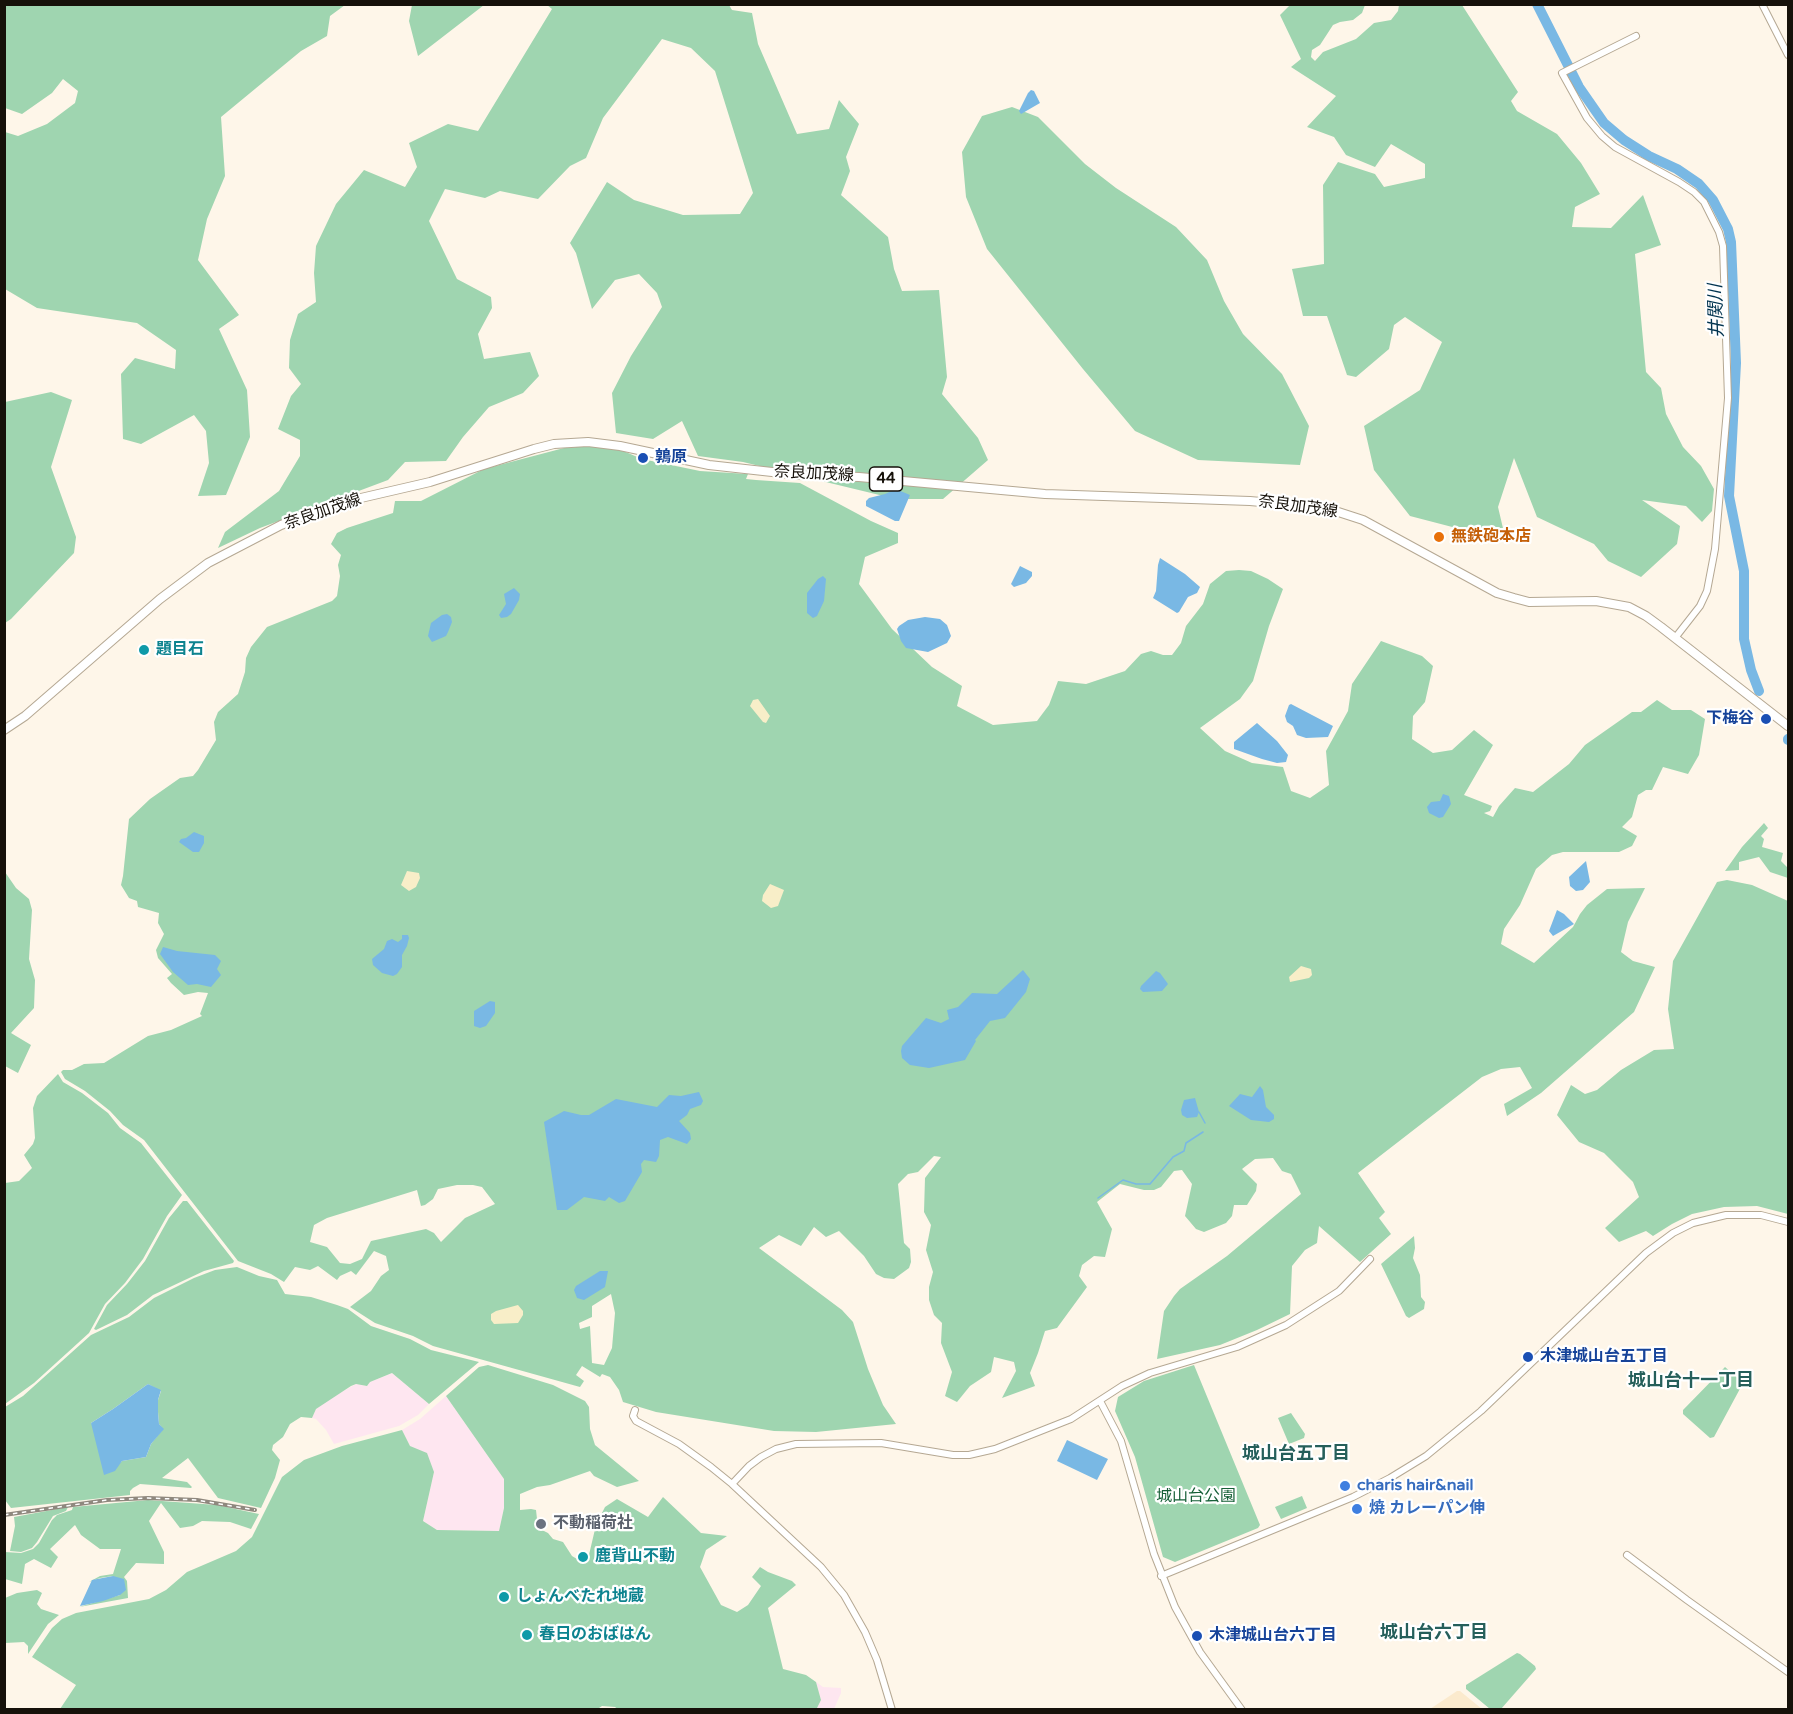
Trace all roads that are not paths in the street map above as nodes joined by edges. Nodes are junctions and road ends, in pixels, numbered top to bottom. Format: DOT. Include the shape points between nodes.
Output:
graph roads {
  1 [pos="1761,4"];
  2 [pos="1636,36"];
  3 [pos="1788,55"];
  4 [pos="1676,638"];
  5 [pos="1788,726"];
  6 [pos="4,730"];
  7 [pos="1788,1222"];
  8 [pos="1370,1259"];
  9 [pos="1100,1401"];
  10 [pos="635,1410"];
  11 [pos="732,1484"];
  12 [pos="1627,1555"];
  13 [pos="1161,1576"];
  14 [pos="1788,1672"];
  15 [pos="891,1710"];
  16 [pos="1242,1710"];
  1 -- 3 [label="street"];
  2 -- 4 [label="street" via="1562,73 1587,118 1602,136 1679,182 1704,202 1723,246 1728,398 1715,549 1707,591"];
  4 -- 5 [label="main road, 奈良加茂線 / 44"];
  4 -- 6 [label="main road, 奈良加茂線 / 44" via="1646,616 1613,603 1529,602 1497,593 1363,520 1320,507 1045,494 799,475 709,465 620,446 573,442 544,446 430,482 334,504 281,525 189,577"];
  7 -- 13 [label="street" via="1761,1215 1726,1215 1693,1223 1673,1233 1640,1258 1475,1416 1426,1456 1353,1497"];
  8 -- 9 [label="street" via="1339,1291 1286,1325 1237,1347 1150,1373"];
  9 -- 11 [label="street" via="1049,1429 969,1455 881,1443 790,1445 761,1457"];
  9 -- 13 [label="street" via="1121,1441"];
  10 -- 11 [label="street" via="636,1421 691,1452"];
  11 -- 15 [label="street" via="815,1560 844,1595 871,1644"];
  12 -- 14 [label="street"];
  13 -- 16 [label="street" via="1200,1652"];
}
